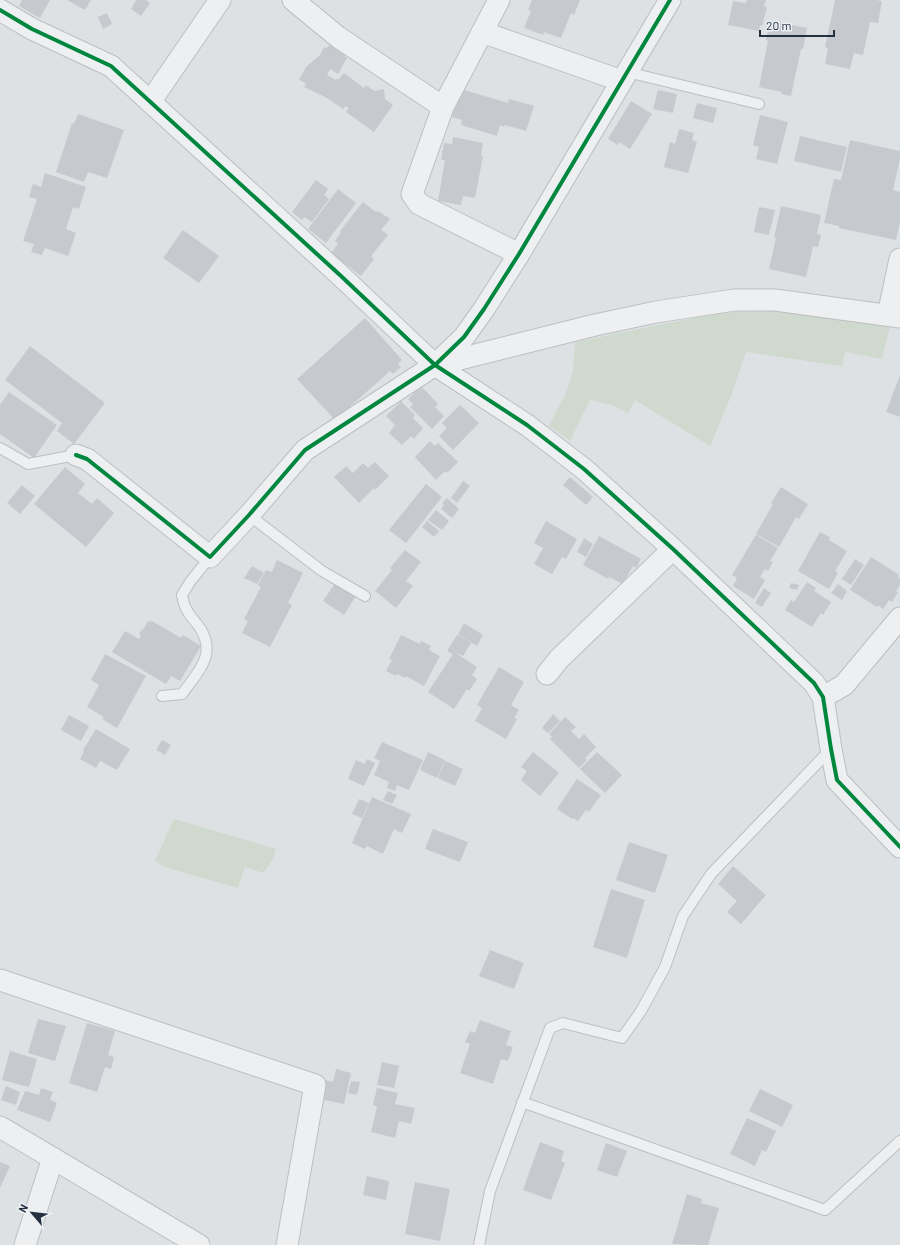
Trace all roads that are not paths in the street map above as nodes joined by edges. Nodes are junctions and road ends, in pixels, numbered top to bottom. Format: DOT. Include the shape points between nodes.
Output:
graph roads {
  1 [pos="220,0"];
  2 [pos="293,0"];
  3 [pos="499,0"];
  4 [pos="670,0"];
  5 [pos="0,10"];
  6 [pos="482,32"];
  7 [pos="624,77"];
  8 [pos="150,102"];
  9 [pos="759,104"];
  10 [pos="442,107"];
  11 [pos="518,254"];
  12 [pos="900,259"];
  13 [pos="894,316"];
  14 [pos="435,365"];
  15 [pos="0,448"];
  16 [pos="76,455"];
  17 [pos="249,515"];
  18 [pos="673,549"];
  19 [pos="210,557"];
  20 [pos="365,596"];
  21 [pos="898,625"];
  22 [pos="547,674"];
  23 [pos="162,696"];
  24 [pos="823,697"];
  25 [pos="831,749"];
  26 [pos="900,847"];
  27 [pos="0,980"];
  28 [pos="522,1102"];
  29 [pos="0,1127"];
  30 [pos="900,1141"];
  31 [pos="53,1158"];
  32 [pos="25,1245"];
  33 [pos="199,1245"];
  34 [pos="287,1245"];
  35 [pos="479,1245"];
  1 -- 8 [label="street"];
  2 -- 10 [label="street" via="338,37"];
  3 -- 6 [label="street"];
  4 -- 7 [label="street"];
  5 -- 8 [label="street" via="32,29 111,66"];
  6 -- 7 [label="street"];
  6 -- 10 [label="street"];
  7 -- 9 [label="lane"];
  7 -- 11 [label="street"];
  8 -- 14 [label="street"];
  10 -- 11 [label="street" via="412,194 420,204"];
  11 -- 14 [label="street" via="464,337"];
  12 -- 13 [label="street"];
  13 -- 14 [label="street" via="776,300 734,300 595,325"];
  14 -- 17 [label="street" via="306,450"];
  14 -- 18 [label="street" via="527,425 584,469"];
  15 -- 16 [label="lane" via="28,464"];
  16 -- 19 [label="street" via="87,458"];
  17 -- 19 [label="street"];
  17 -- 20 [label="lane" via="322,571"];
  18 -- 22 [label="street" via="559,659"];
  18 -- 24 [label="street" via="814,683"];
  19 -- 23 [label="lane" via="182,595 186,610 200,627 207,641 207,653 198,673 182,694"];
  21 -- 24 [label="street" via="844,685"];
  24 -- 25 [label="street"];
  25 -- 26 [label="street" via="837,780"];
  25 -- 28 [label="lane" via="711,874 683,916 665,967 641,1011 622,1038 563,1023 550,1028"];
  27 -- 34 [label="street" via="315,1085"];
  28 -- 30 [label="lane" via="825,1210"];
  28 -- 35 [label="lane" via="490,1191"];
  29 -- 31 [label="street"];
  31 -- 32 [label="street"];
  31 -- 33 [label="street"];
}
